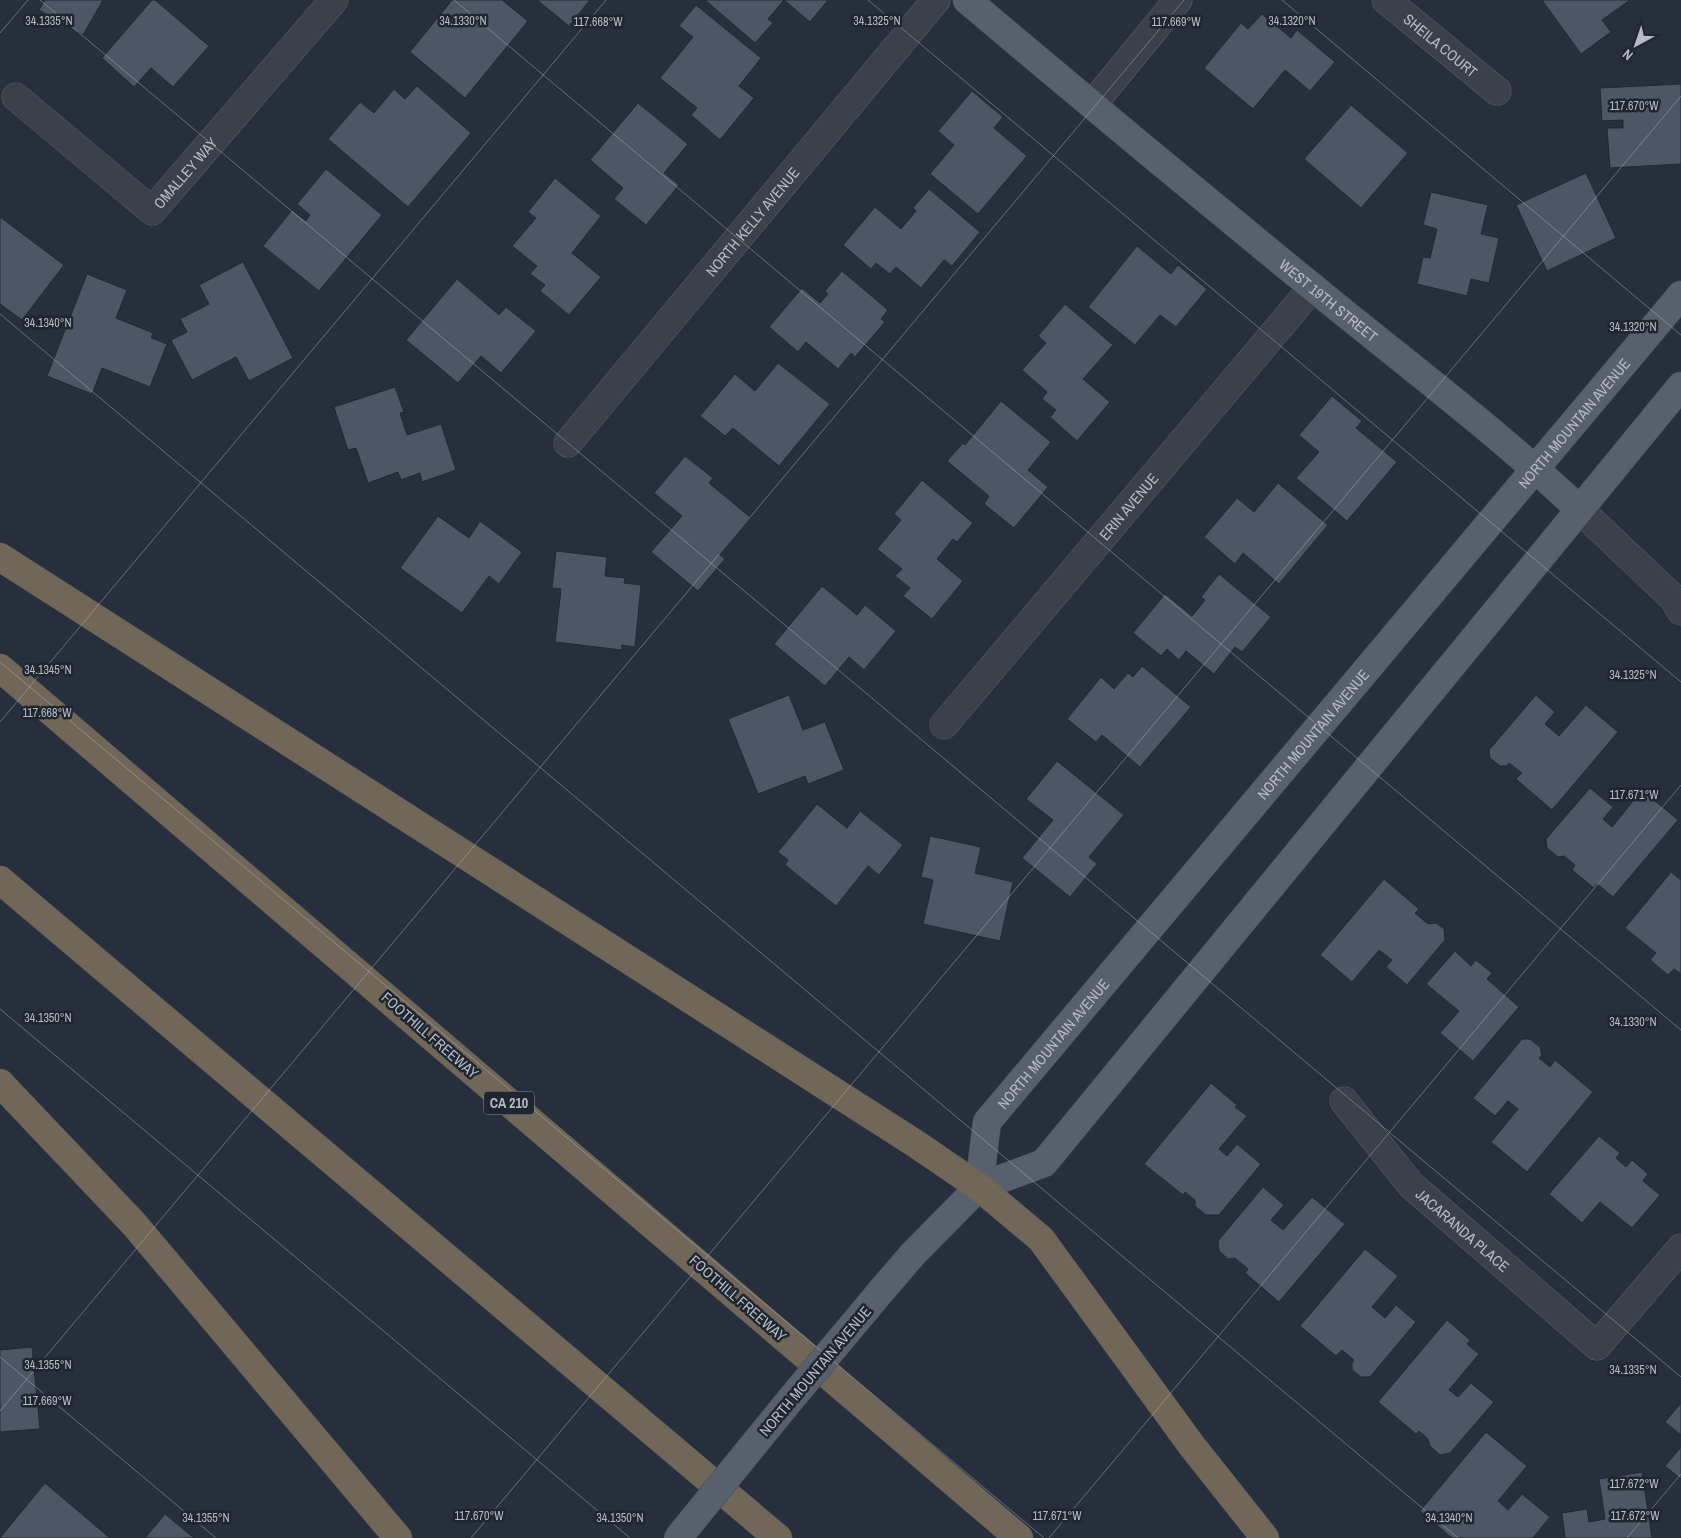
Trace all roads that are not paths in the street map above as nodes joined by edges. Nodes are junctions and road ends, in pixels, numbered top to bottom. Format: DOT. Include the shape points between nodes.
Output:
graph roads {
  1 [pos="334,0"];
  2 [pos="936,0"];
  3 [pos="967,0"];
  4 [pos="1178,0"];
  5 [pos="1386,0"];
  6 [pos="1497,91"];
  7 [pos="16,97"];
  8 [pos="1092,105"];
  9 [pos="1313,287"];
  10 [pos="1681,295"];
  11 [pos="1681,386"];
  12 [pos="568,443"];
  13 [pos="1536,469"];
  14 [pos="1579,509"];
  15 [pos="0,557"];
  16 [pos="1681,611"];
  17 [pos="0,668"];
  18 [pos="944,725"];
  19 [pos="0,880"];
  20 [pos="0,1083"];
  21 [pos="1344,1101"];
  22 [pos="979,1187"];
  23 [pos="1681,1248"];
  24 [pos="398,1538"];
  25 [pos="678,1538"];
  26 [pos="778,1538"];
  27 [pos="1019,1538"];
  28 [pos="1265,1538"];
  1 -- 7 [label="street, OMALLEY WAY" via="152,212"];
  2 -- 12 [label="street, NORTH KELLY AVENUE"];
  3 -- 8 [label="main road, WEST 19TH STREET"];
  4 -- 8 [label="street"];
  5 -- 6 [label="street, SHEILA COURT"];
  8 -- 9 [label="main road, WEST 19TH STREET"];
  9 -- 13 [label="main road, WEST 19TH STREET"];
  9 -- 18 [label="street, ERIN AVENUE"];
  10 -- 13 [label="main road, NORTH MOUNTAIN AVENUE"];
  11 -- 14 [label="main road, NORTH MOUNTAIN AVENUE"];
  13 -- 14 [label="main road, WEST 19TH STREET"];
  13 -- 22 [label="main road, NORTH MOUNTAIN AVENUE" via="987,1122"];
  14 -- 16 [label="street, WEST 19TH STREET" via="1673,598"];
  14 -- 22 [label="main road, NORTH MOUNTAIN AVENUE" via="1044,1163"];
  15 -- 22 [label="highway"];
  17 -- 27 [label="highway, FOOTHILL FREEWAY / CA 210"];
  19 -- 26 [label="highway"];
  20 -- 24 [label="highway" via="134,1224"];
  21 -- 23 [label="street, JACARANDA PLACE" via="1411,1185 1597,1346"];
  22 -- 25 [label="main road, NORTH MOUNTAIN AVENUE, bridge" via="882,1290"];
  22 -- 28 [label="highway" via="1041,1239 1192,1446"];
}
